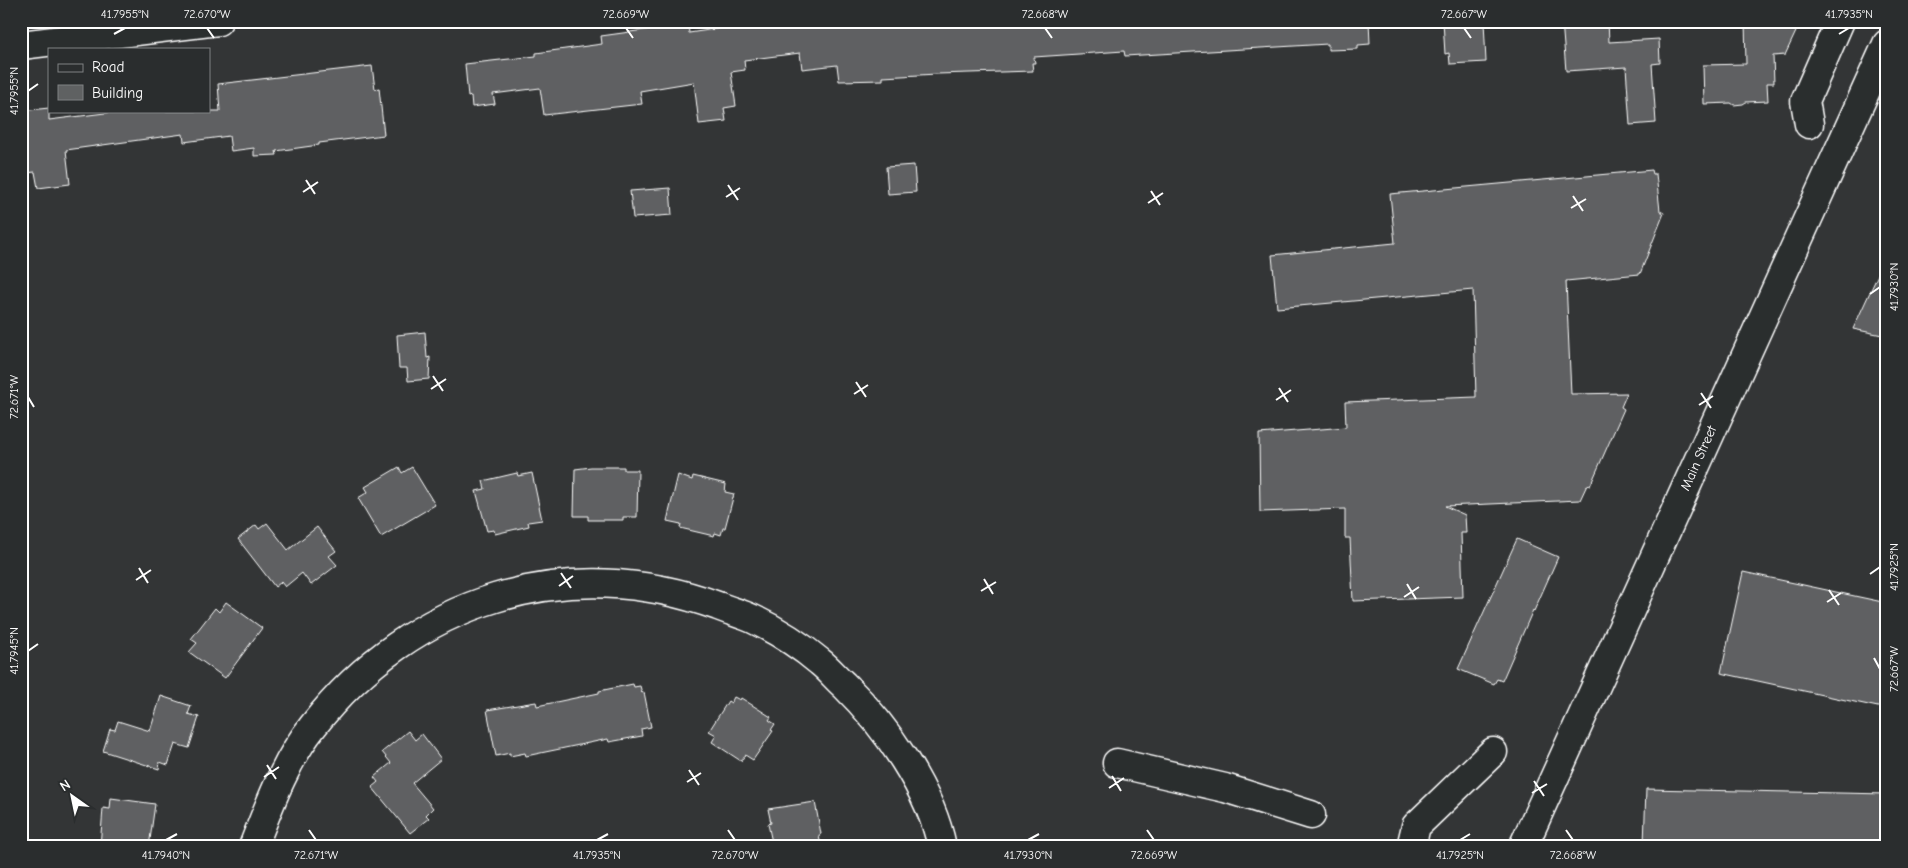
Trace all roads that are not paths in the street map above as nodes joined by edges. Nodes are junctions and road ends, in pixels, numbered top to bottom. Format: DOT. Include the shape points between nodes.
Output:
graph roads {
  1 [pos="218,21"];
  2 [pos="1840,21"];
  3 [pos="1887,44"];
  4 [pos="21,45"];
  5 [pos="1808,124"];
  6 [pos="1493,752"];
  7 [pos="1117,763"];
  8 [pos="1311,815"];
  9 [pos="253,847"];
  10 [pos="942,847"];
  11 [pos="1411,847"];
  12 [pos="1523,847"];
  1 -- 4 [label="street"];
  2 -- 5 [label="street" via="1805,101"];
  3 -- 12 [label="street, Main Street"];
  6 -- 11 [label="street" via="1416,826"];
  7 -- 8 [label="street" via="1225,788"];
  9 -- 10 [label="street" via="270,802 292,759 312,727 360,674 434,624 473,605 539,587 583,582 666,590 706,602 753,619 820,662 854,695 894,742 922,792"];
}
